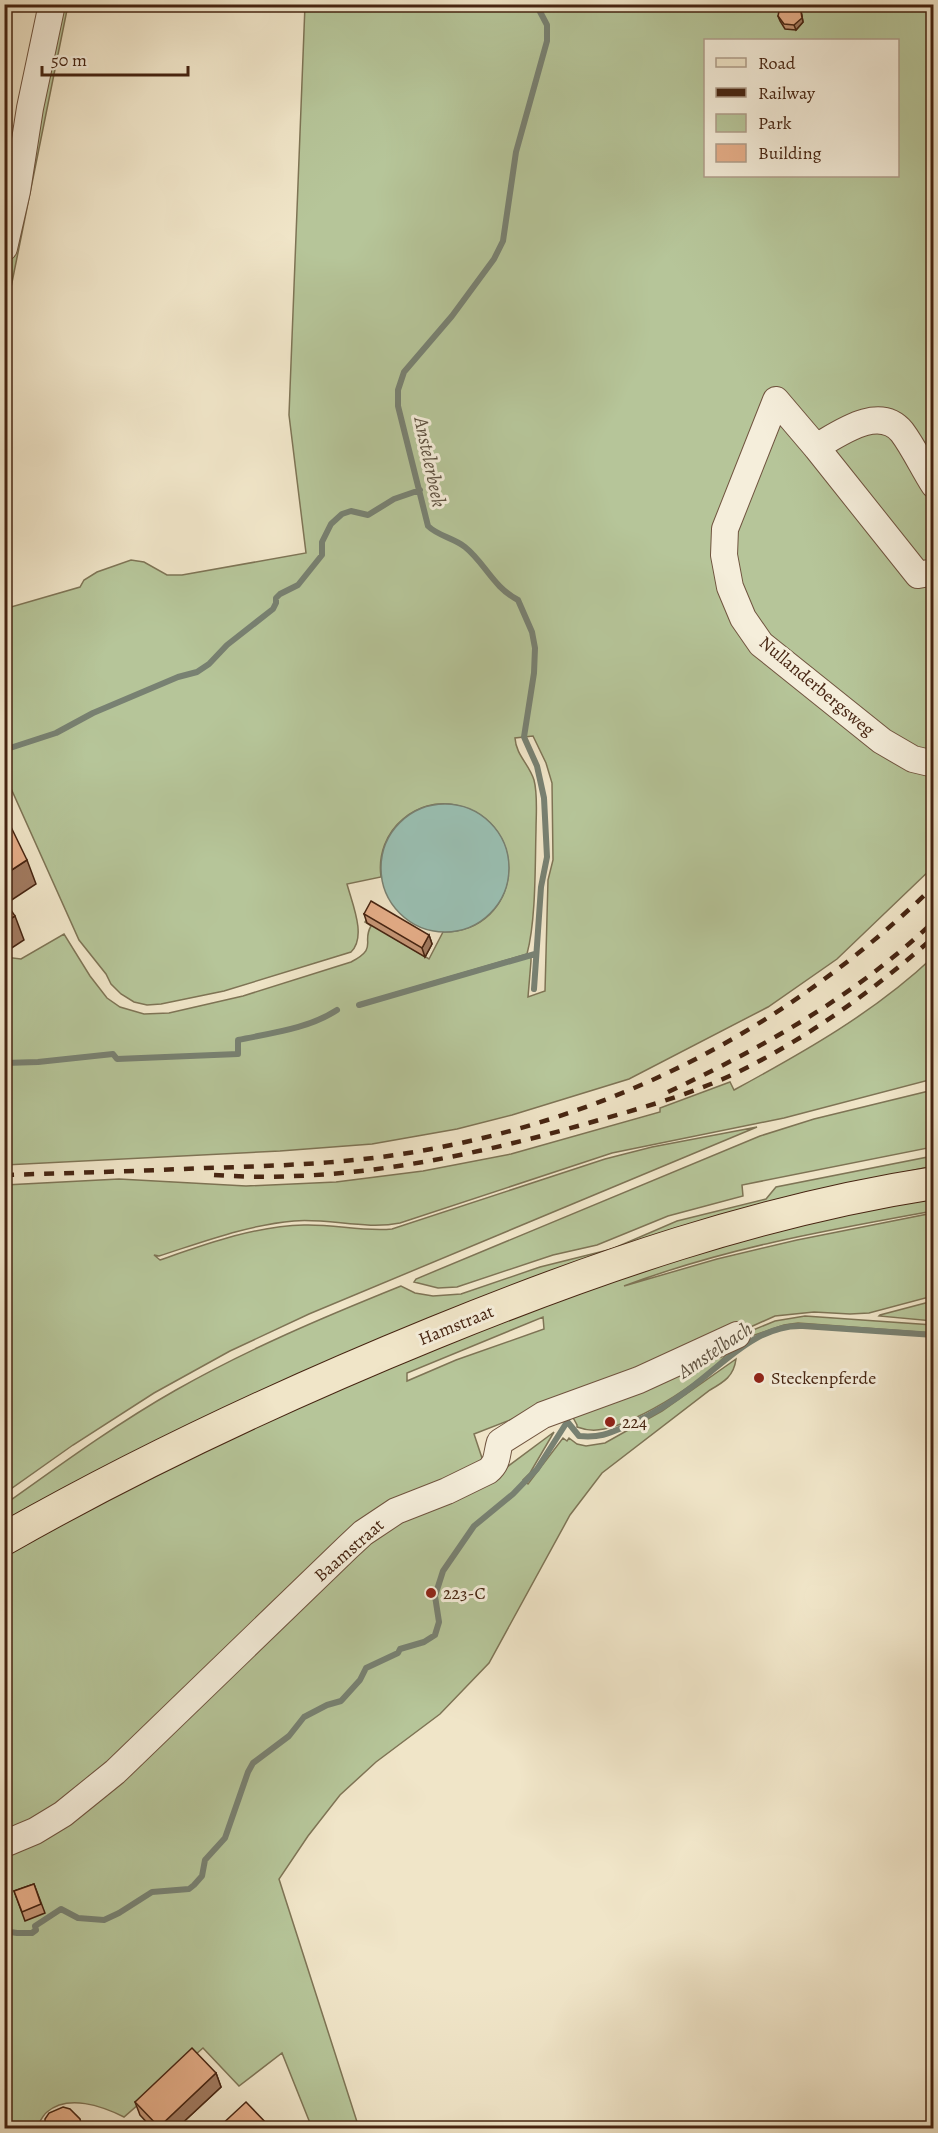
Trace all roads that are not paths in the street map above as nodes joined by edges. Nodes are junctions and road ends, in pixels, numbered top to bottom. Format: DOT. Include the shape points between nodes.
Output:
graph roads {
  1 [pos="52,4"];
  2 [pos="4,248"];
  3 [pos="816,447"];
  4 [pos="933,485"];
  5 [pos="933,572"];
  6 [pos="933,764"];
  7 [pos="933,1183"];
  8 [pos="737,1335"];
  9 [pos="4,1539"];
  10 [pos="4,1844"];
  1 -- 2 [label="street"];
  3 -- 4 [label="street" via="860,424 883,422 901,431"];
  3 -- 5 [label="street, Nullanderbergsweg" via="918,575"];
  3 -- 6 [label="street, Nullanderbergsweg" via="776,400 725,529 724,555 730,587 743,618 761,644 882,741 913,759"];
  7 -- 9 [label="main road, Hamstraat" via="744,1223 549,1288 279,1399 145,1462"];
  8 -- 10 [label="street, Baamstraat" via="639,1380 543,1415 501,1442 494,1466 488,1471 383,1518 348,1546 115,1772 63,1814"];
}
